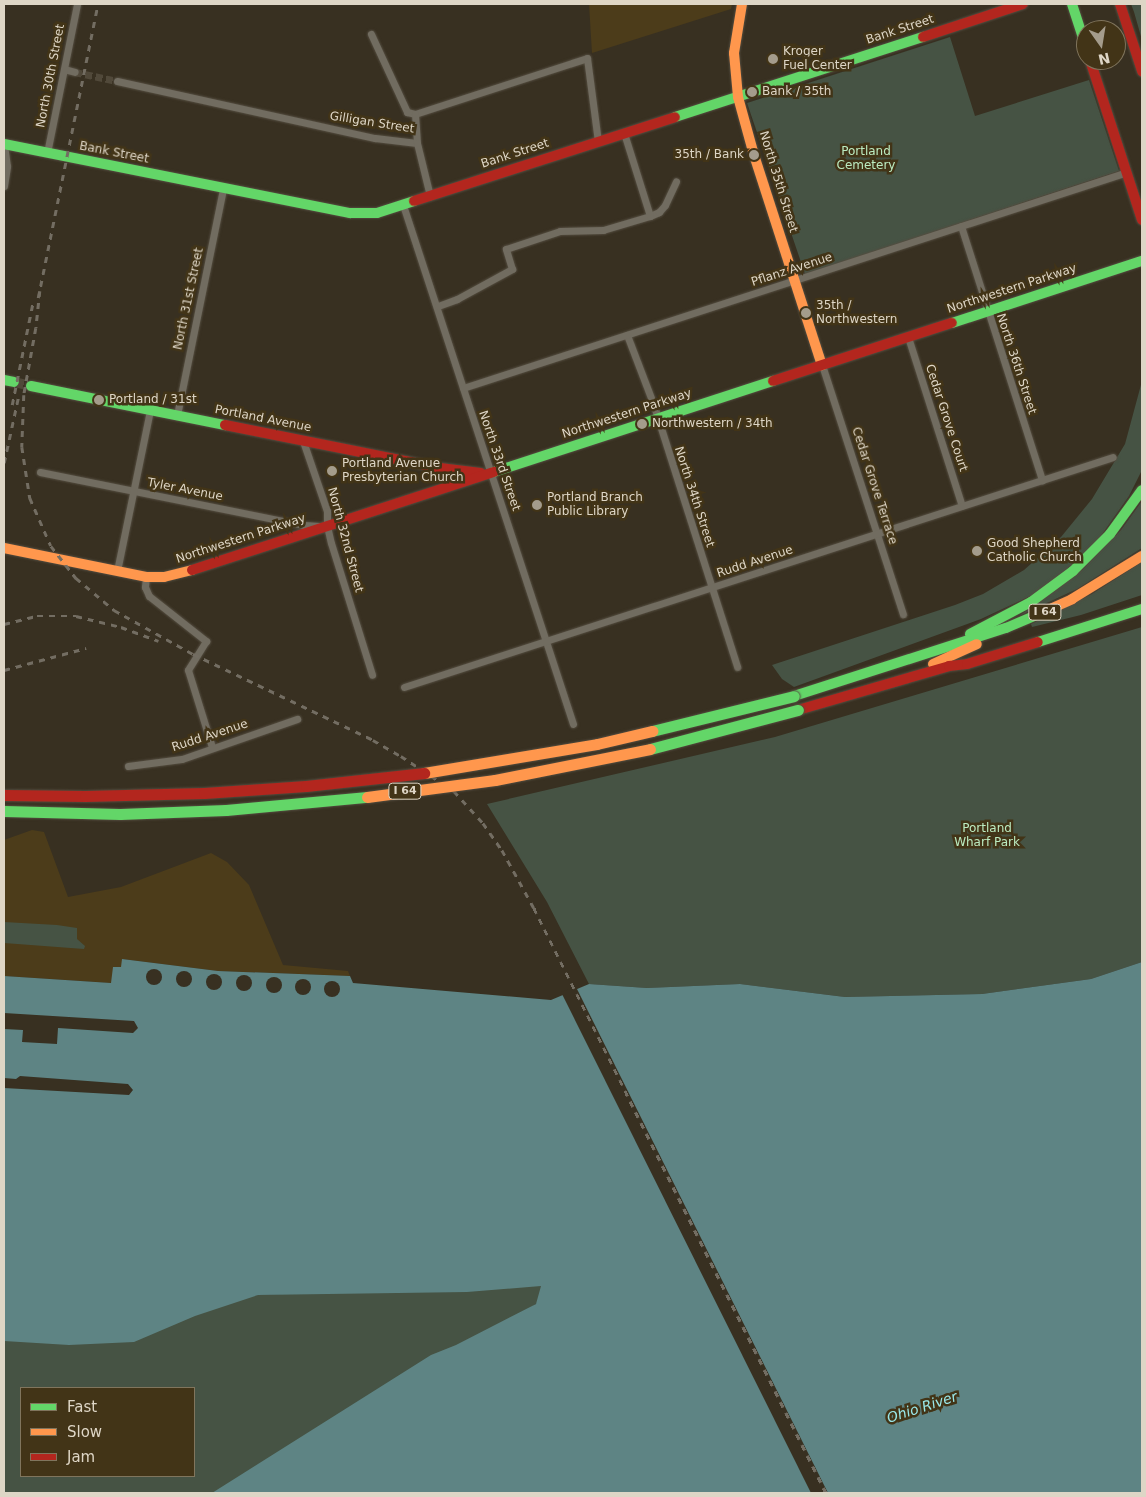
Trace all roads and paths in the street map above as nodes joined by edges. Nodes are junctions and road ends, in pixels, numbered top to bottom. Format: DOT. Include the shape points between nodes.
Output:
graph roads {
  1 [pos="78,4"];
  2 [pos="742,4"];
  3 [pos="1023,4"];
  4 [pos="1072,4"];
  5 [pos="1120,4"];
  6 [pos="1077,20"];
  7 [pos="371,34"];
  8 [pos="64,70"];
  9 [pos="1093,70"];
  10 [pos="1142,71"];
  11 [pos="76,72"];
  12 [pos="117,81"];
  13 [pos="738,97"];
  14 [pos="414,114"];
  15 [pos="624,133"];
  16 [pos="598,141"];
  17 [pos="417,143"];
  18 [pos="4,144"];
  19 [pos="47,153"];
  20 [pos="1127,172"];
  21 [pos="676,181"];
  22 [pos="4,186"];
  23 [pos="223,188"];
  24 [pos="430,196"];
  25 [pos="403,205"];
  26 [pos="650,216"];
  27 [pos="1142,220"];
  28 [pos="961,226"];
  29 [pos="1142,261"];
  30 [pos="795,281"];
  31 [pos="438,306"];
  32 [pos="988,312"];
  33 [pos="627,335"];
  34 [pos="908,337"];
  35 [pos="822,365"];
  36 [pos="32,386"];
  37 [pos="463,388"];
  38 [pos="150,410"];
  39 [pos="178,415"];
  40 [pos="658,419"];
  41 [pos="303,441"];
  42 [pos="1113,458"];
  43 [pos="40,472"];
  44 [pos="490,473"];
  45 [pos="1042,480"];
  46 [pos="1142,490"];
  47 [pos="134,492"];
  48 [pos="962,506"];
  49 [pos="327,526"];
  50 [pos="878,534"];
  51 [pos="4,548"];
  52 [pos="1142,556"];
  53 [pos="1142,560"];
  54 [pos="117,572"];
  55 [pos="146,577"];
  56 [pos="711,588"];
  57 [pos="1142,600"];
  58 [pos="1142,609"];
  59 [pos="903,614"];
  60 [pos="547,641"];
  61 [pos="938,649"];
  62 [pos="949,666"];
  63 [pos="737,667"];
  64 [pos="372,675"];
  65 [pos="890,683"];
  66 [pos="404,687"];
  67 [pos="297,719"];
  68 [pos="573,724"];
  69 [pos="212,747"];
  70 [pos="128,766"];
  71 [pos="4,795"];
  72 [pos="4,811"];
  1 -- 8 [label="street, North 30th Street"];
  2 -- 13 [label="main road, North 35th Street" via="734,53"];
  3 -- 13 [label="main road, Bank Street"];
  4 -- 6 [label="main road"];
  5 -- 10 [label="main road"];
  7 -- 14 [label="street" via="407,112"];
  8 -- 11 [label="street"];
  8 -- 19 [label="street, North 30th Street"];
  9 -- 20 [label="main road"];
  12 -- 17 [label="street, Gilligan Street" via="356,134"];
  13 -- 15 [label="main road, Bank Street"];
  13 -- 30 [label="main road, North 35th Street"];
  14 -- 16 [label="street, Gilligan Street" via="588,58"];
  14 -- 17 [label="street, Gilligan Street"];
  15 -- 16 [label="main road, Bank Street"];
  15 -- 26 [label="street"];
  16 -- 24 [label="main road, Bank Street"];
  17 -- 24 [label="street"];
  18 -- 19 [label="main road, Bank Street"];
  18 -- 22 [label="street" via="7,166"];
  19 -- 23 [label="main road, Bank Street"];
  20 -- 27 [label="main road"];
  20 -- 28 [label="street, Pflanz Avenue"];
  21 -- 26 [label="street" via="662,209"];
  23 -- 25 [label="main road, Bank Street" via="350,213 378,213"];
  23 -- 39 [label="street, North 31st Street"];
  24 -- 25 [label="main road, Bank Street"];
  25 -- 31 [label="street, North 33rd Street"];
  26 -- 31 [label="street" via="603,230 560,231 506,249 512,269"];
  28 -- 30 [label="street, Pflanz Avenue"];
  28 -- 32 [label="street, North 36th Street"];
  29 -- 32 [label="main road, Northwestern Parkway"];
  30 -- 33 [label="street, Pflanz Avenue"];
  30 -- 35 [label="main road, North 35th Street"];
  31 -- 37 [label="street, North 33rd Street"];
  32 -- 34 [label="main road, Northwestern Parkway"];
  32 -- 45 [label="street, North 36th Street"];
  33 -- 37 [label="street, Pflanz Avenue"];
  33 -- 40 [label="street, North 34th Street"];
  34 -- 35 [label="main road, Northwestern Parkway"];
  34 -- 48 [label="street, Cedar Grove Court"];
  35 -- 40 [label="main road, Northwestern Parkway"];
  35 -- 50 [label="street, Cedar Grove Terrace"];
  36 -- 38 [label="main road, Portland Avenue"];
  37 -- 44 [label="street, North 33rd Street"];
  38 -- 39 [label="main road, Portland Avenue"];
  38 -- 47 [label="street"];
  39 -- 41 [label="main road, Portland Avenue"];
  40 -- 44 [label="main road, Northwestern Parkway"];
  40 -- 56 [label="street, North 34th Street"];
  41 -- 44 [label="main road, Portland Avenue" via="460,472"];
  41 -- 49 [label="street, North 32nd Street" via="327,511"];
  42 -- 45 [label="street, Rudd Avenue"];
  43 -- 47 [label="street, Tyler Avenue"];
  44 -- 49 [label="main road, Northwestern Parkway"];
  44 -- 60 [label="street, North 33rd Street"];
  45 -- 48 [label="street, Rudd Avenue"];
  46 -- 61 [label="main road" via="1110,534 1063,579 1019,609"];
  47 -- 49 [label="street, Tyler Avenue" via="304,525"];
  47 -- 54 [label="street"];
  48 -- 50 [label="street, Rudd Avenue"];
  49 -- 55 [label="main road, Northwestern Parkway" via="188,571 164,577"];
  49 -- 64 [label="street, North 32nd Street"];
  50 -- 56 [label="street, Rudd Avenue"];
  50 -- 59 [label="street, Cedar Grove Terrace"];
  51 -- 54 [label="main road, Northwestern Parkway"];
  52 -- 61 [label="main road, I 64" via="1096,586 1044,612 990,634"];
  53 -- 65 [label="main road" via="1075,601"];
  54 -- 55 [label="main road, Northwestern Parkway"];
  55 -- 69 [label="street" via="145,587 149,596 206,641 188,670"];
  56 -- 60 [label="street, Rudd Avenue"];
  56 -- 63 [label="street, North 34th Street"];
  57 -- 62 [label="main road" via="964,656"];
  58 -- 62 [label="main road, I 64" via="974,662"];
  60 -- 66 [label="street, Rudd Avenue"];
  60 -- 68 [label="street, North 33rd Street"];
  61 -- 71 [label="main road, I 64, bridge" via="794,696 597,744 404,776 204,793"];
  62 -- 65 [label="main road, I 64"];
  65 -- 72 [label="main road, I 64, bridge" via="653,748 495,780 349,799 226,810 120,814"];
  67 -- 69 [label="street, Rudd Avenue"];
  69 -- 70 [label="street, Rudd Avenue" via="182,759"];
}
